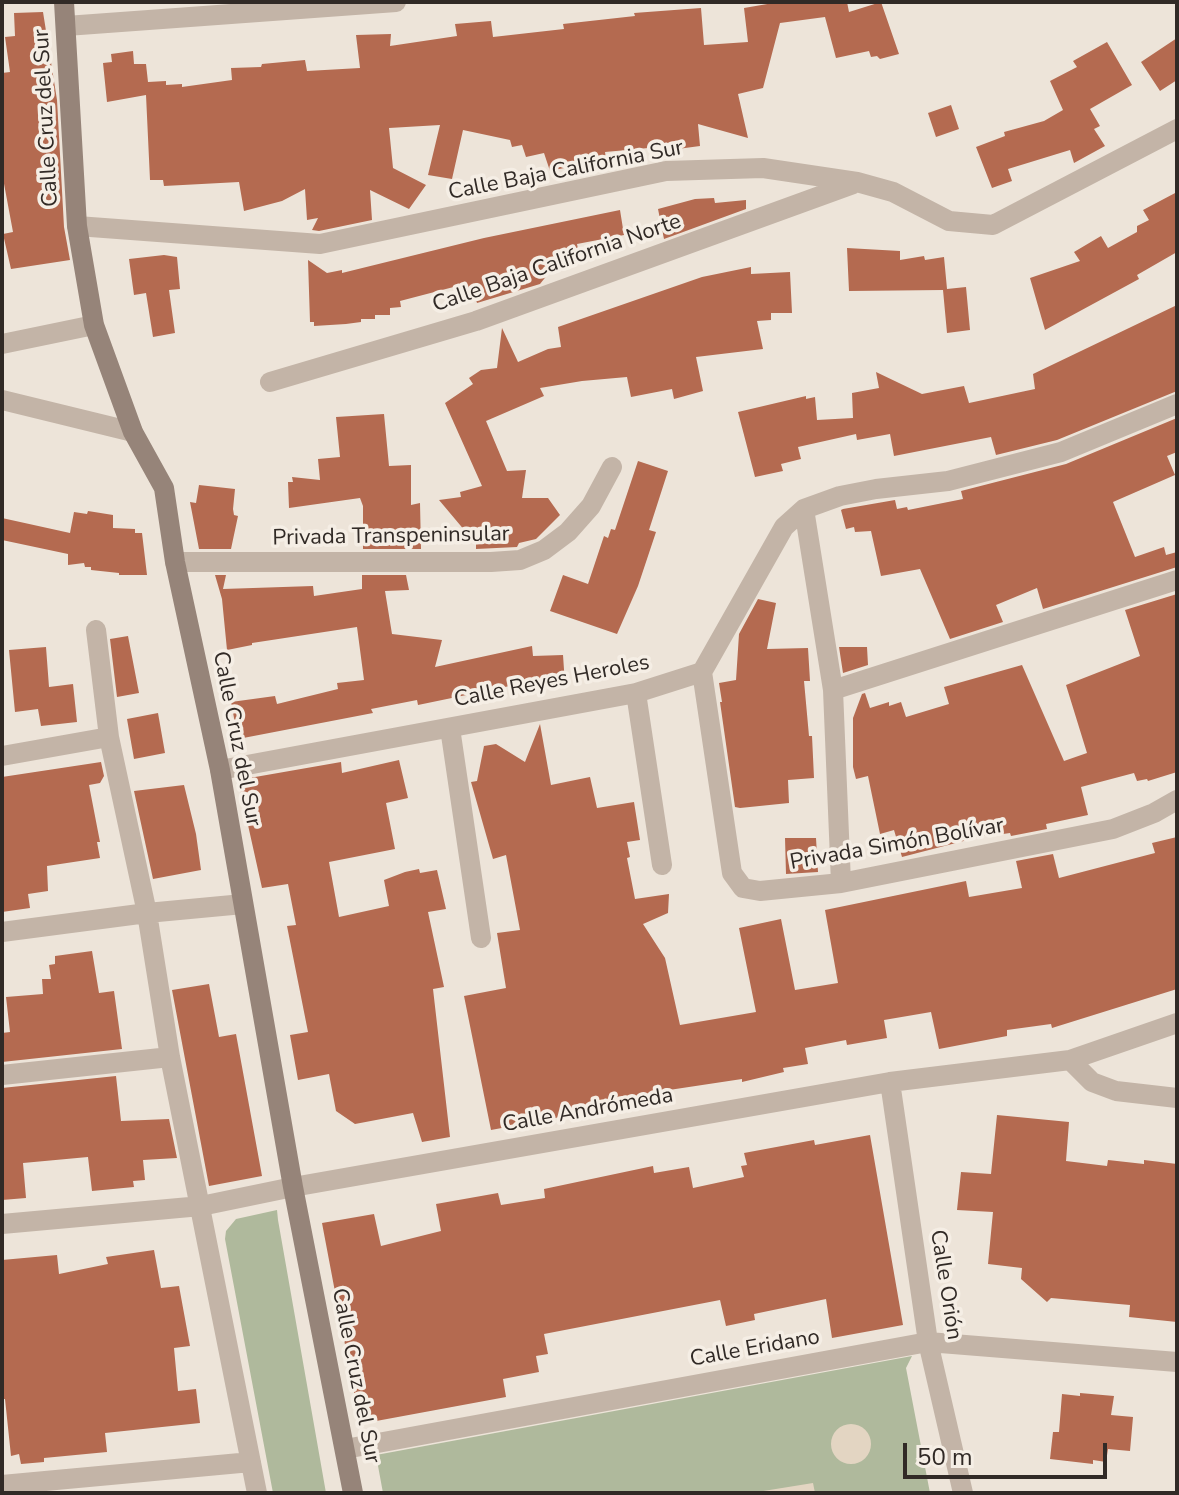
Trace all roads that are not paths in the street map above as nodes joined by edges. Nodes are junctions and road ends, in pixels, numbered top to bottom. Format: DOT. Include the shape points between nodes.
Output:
graph roads {
  1 [pos="64,2"];
  2 [pos="396,2"];
  3 [pos="66,26"];
  4 [pos="1177,129"];
  5 [pos="857,182"];
  6 [pos="77,226"];
  7 [pos="94,325"];
  8 [pos="2,344"];
  9 [pos="270,382"];
  10 [pos="2,400"];
  11 [pos="1177,404"];
  12 [pos="133,432"];
  13 [pos="612,467"];
  14 [pos="804,509"];
  15 [pos="175,562"];
  16 [pos="1177,580"];
  17 [pos="96,630"];
  18 [pos="702,672"];
  19 [pos="833,690"];
  20 [pos="636,693"];
  21 [pos="450,728"];
  22 [pos="109,737"];
  23 [pos="2,756"];
  24 [pos="220,770"];
  25 [pos="1177,800"];
  26 [pos="662,865"];
  27 [pos="841,883"];
  28 [pos="243,904"];
  29 [pos="147,913"];
  30 [pos="2,932"];
  31 [pos="481,938"];
  32 [pos="1177,1023"];
  33 [pos="170,1057"];
  34 [pos="1070,1060"];
  35 [pos="2,1075"];
  36 [pos="890,1082"];
  37 [pos="1177,1098"];
  38 [pos="293,1187"];
  39 [pos="201,1206"];
  40 [pos="2,1224"];
  41 [pos="928,1342"];
  42 [pos="1177,1362"];
  43 [pos="345,1449"];
  44 [pos="251,1462"];
  45 [pos="2,1485"];
  46 [pos="257,1493"];
  47 [pos="353,1493"];
  48 [pos="963,1493"];
  1 -- 3 [label="street, Calle Cruz del Sur"];
  2 -- 3 [label="street"];
  3 -- 6 [label="street, Calle Cruz del Sur"];
  4 -- 5 [label="street, Calle Baja California Sur" via="993,225 949,221 893,192"];
  5 -- 6 [label="street, Calle Baja California Sur" via="763,168 666,171 320,244"];
  5 -- 9 [label="street, Calle Baja California Norte" via="476,321"];
  6 -- 7 [label="street, Calle Cruz del Sur"];
  7 -- 8 [label="street"];
  7 -- 12 [label="street, Calle Cruz del Sur"];
  10 -- 12 [label="street"];
  11 -- 14 [label="street" via="1061,452 948,481 840,496"];
  12 -- 15 [label="street, Calle Cruz del Sur" via="164,488"];
  13 -- 15 [label="street, Privada Transpeninsular" via="591,506 568,532 520,560"];
  14 -- 18 [label="street" via="784,527"];
  14 -- 19 [label="street"];
  15 -- 24 [label="street, Calle Cruz del Sur"];
  16 -- 19 [label="street"];
  17 -- 22 [label="street"];
  18 -- 20 [label="street, Calle Reyes Heroles"];
  18 -- 27 [label="street, Privada Simón Bolívar" via="732,873 743,888 760,891"];
  19 -- 27 [label="street"];
  20 -- 21 [label="street, Calle Reyes Heroles"];
  20 -- 26 [label="street"];
  21 -- 24 [label="street, Calle Reyes Heroles"];
  21 -- 31 [label="street"];
  22 -- 23 [label="street"];
  22 -- 29 [label="street"];
  24 -- 28 [label="street, Calle Cruz del Sur"];
  25 -- 27 [label="street, Privada Simón Bolívar" via="1113,829"];
  28 -- 29 [label="street"];
  28 -- 38 [label="street, Calle Cruz del Sur"];
  29 -- 30 [label="street"];
  29 -- 33 [label="street"];
  32 -- 34 [label="street, Calle Andrómeda"];
  33 -- 35 [label="street"];
  33 -- 39 [label="street"];
  34 -- 36 [label="street, Calle Andrómeda"];
  34 -- 37 [label="street" via="1092,1082 1116,1091"];
  36 -- 38 [label="street, Calle Andrómeda"];
  36 -- 41 [label="street, Calle Orión"];
  38 -- 39 [label="street, Calle Andrómeda"];
  38 -- 43 [label="street, Calle Cruz del Sur"];
  39 -- 40 [label="street, Calle Andrómeda"];
  39 -- 44 [label="street"];
  41 -- 42 [label="street, Calle Eridano"];
  41 -- 43 [label="street, Calle Eridano"];
  41 -- 48 [label="street, Calle Orión"];
  43 -- 47 [label="street, Calle Cruz del Sur"];
  44 -- 45 [label="street"];
  44 -- 46 [label="street"];
}
